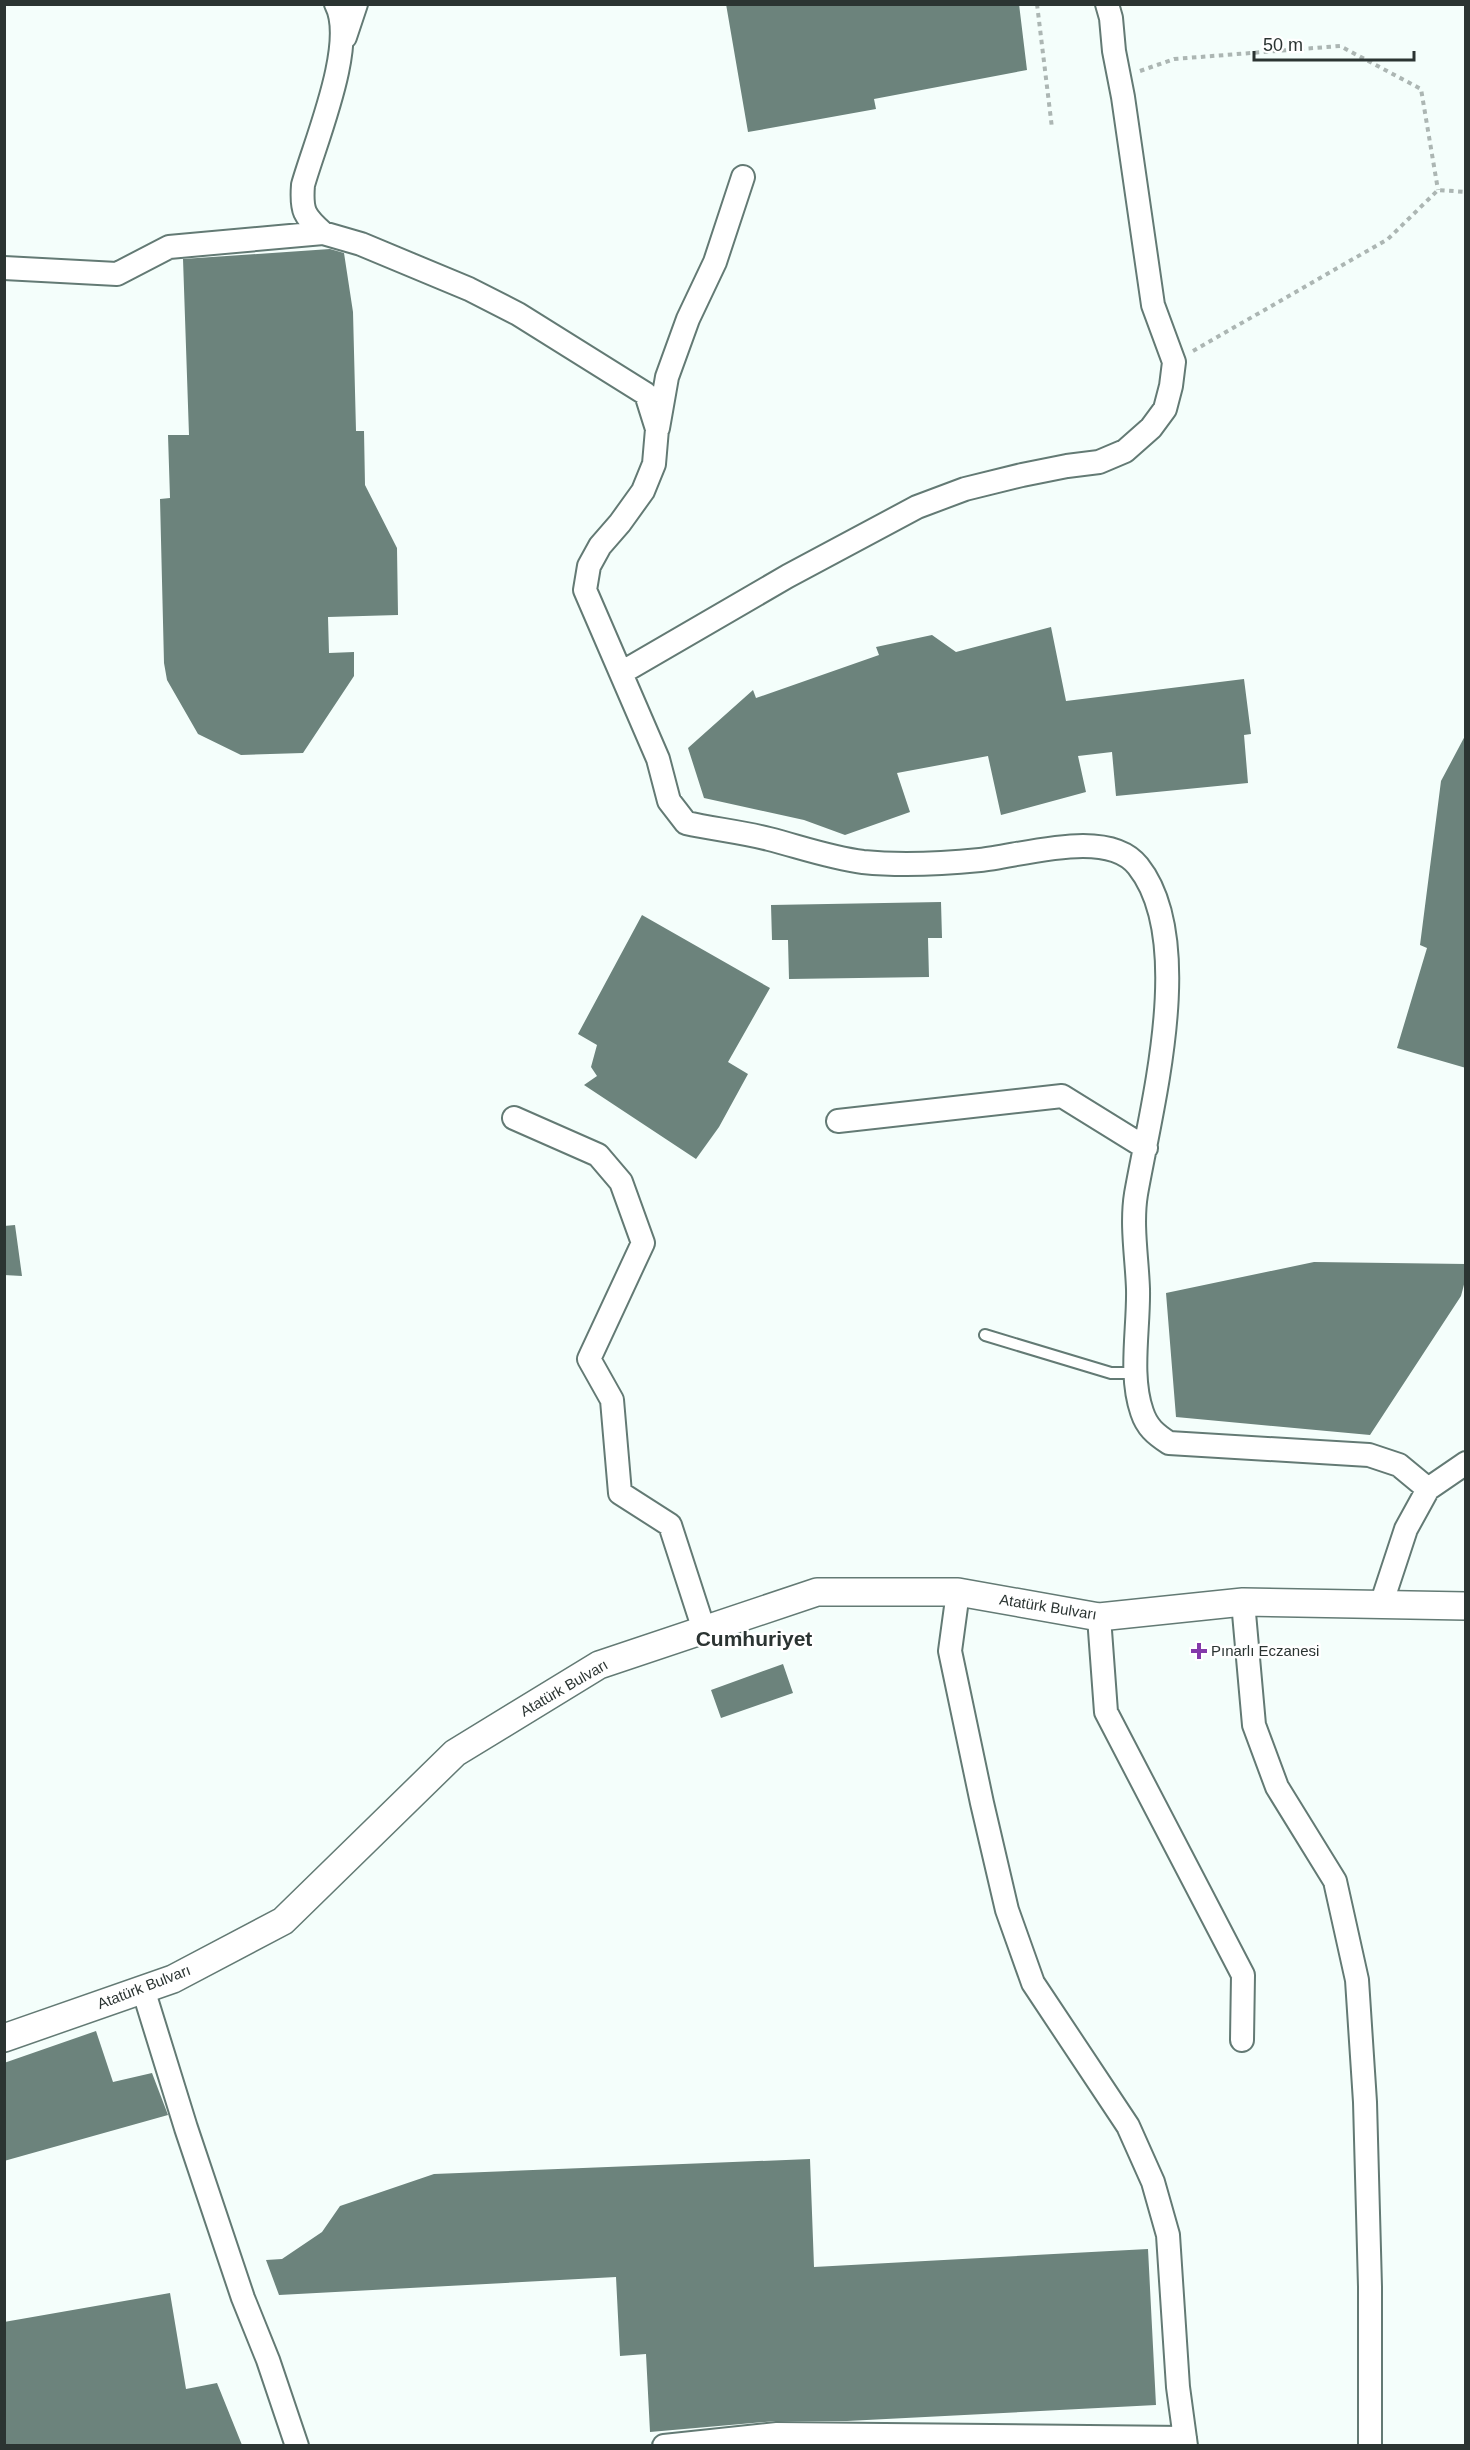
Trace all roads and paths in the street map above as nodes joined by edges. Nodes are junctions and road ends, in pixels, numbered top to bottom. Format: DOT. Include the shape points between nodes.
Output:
graph roads {
  1 [pos="336,4"];
  2 [pos="356,4"];
  3 [pos="1037,4"];
  4 [pos="1107,4"];
  5 [pos="340,50"];
  6 [pos="1119,78"];
  7 [pos="1052,128"];
  8 [pos="743,177"];
  9 [pos="1438,190"];
  10 [pos="1466,192"];
  11 [pos="323,233"];
  12 [pos="4,268"];
  13 [pos="1174,362"];
  14 [pos="657,429"];
  15 [pos="621,673"];
  16 [pos="514,1118"];
  17 [pos="838,1122"];
  18 [pos="1146,1148"];
  19 [pos="985,1335"];
  20 [pos="1136,1373"];
  21 [pos="1466,1463"];
  22 [pos="1428,1489"];
  23 [pos="958,1592"];
  24 [pos="1243,1602"];
  25 [pos="1381,1605"];
  26 [pos="1466,1606"];
  27 [pos="1099,1617"];
  28 [pos="704,1630"];
  29 [pos="143,1989"];
  30 [pos="4,2038"];
  31 [pos="1242,2040"];
  32 [pos="776,2440"];
  33 [pos="1185,2442"];
  34 [pos="297,2445"];
  35 [pos="664,2445"];
  36 [pos="1370,2445"];
  1 -- 5 [label="street" via="343,27"];
  2 -- 5 [label="street"];
  3 -- 7 [label="path"];
  4 -- 6 [label="street"];
  5 -- 11 [label="street" via="303,185 306,218"];
  6 -- 9 [label="path" via="1174,59 1340,46 1421,89"];
  6 -- 13 [label="street" via="1153,305"];
  8 -- 14 [label="street" via="715,262 667,377"];
  9 -- 10 [label="path"];
  9 -- 13 [label="path" via="1388,239"];
  11 -- 12 [label="street" via="169,247 117,274"];
  11 -- 14 [label="street" via="361,244 469,288 518,314 646,394"];
  13 -- 15 [label="street" via="1165,409 1125,451 1099,462 965,489 917,507"];
  14 -- 15 [label="street" via="654,464 643,491 600,546 590,566 585,590"];
  15 -- 18 [label="street" via="658,759 669,801 686,823 768,838 861,862 921,865 1083,845 1116,850 1138,864 1154,894 1166,940 1166,1008"];
  16 -- 28 [label="street" via="598,1155 621,1182 643,1243 590,1359 612,1400 620,1493 670,1525"];
  17 -- 18 [label="street" via="1062,1096"];
  18 -- 20 [label="street" via="1134,1231 1138,1291"];
  19 -- 20 [label="lane" via="1111,1373"];
  20 -- 22 [label="street" via="1141,1410 1151,1431 1169,1443 1369,1455 1400,1465"];
  21 -- 22 [label="street"];
  22 -- 25 [label="street" via="1406,1529"];
  23 -- 27 [label="street, Atatürk Bulvarı"];
  23 -- 28 [label="street, Atatürk Bulvarı" via="817,1592"];
  23 -- 33 [label="street" via="950,1651 1007,1910 1033,1983 1128,2126 1153,2182 1168,2235"];
  24 -- 25 [label="street, Atatürk Bulvarı"];
  24 -- 27 [label="street, Atatürk Bulvarı"];
  24 -- 36 [label="street" via="1254,1725 1278,1787 1335,1881 1357,1980 1365,2102"];
  25 -- 26 [label="street, Atatürk Bulvarı"];
  27 -- 31 [label="street" via="1106,1712 1242,1976"];
  28 -- 29 [label="street, Atatürk Bulvarı" via="599,1665 455,1753 283,1921 173,1979"];
  29 -- 30 [label="street, Atatürk Bulvarı"];
  29 -- 34 [label="street" via="231,2264"];
  32 -- 33 [label="street"];
  32 -- 35 [label="street"];
}
